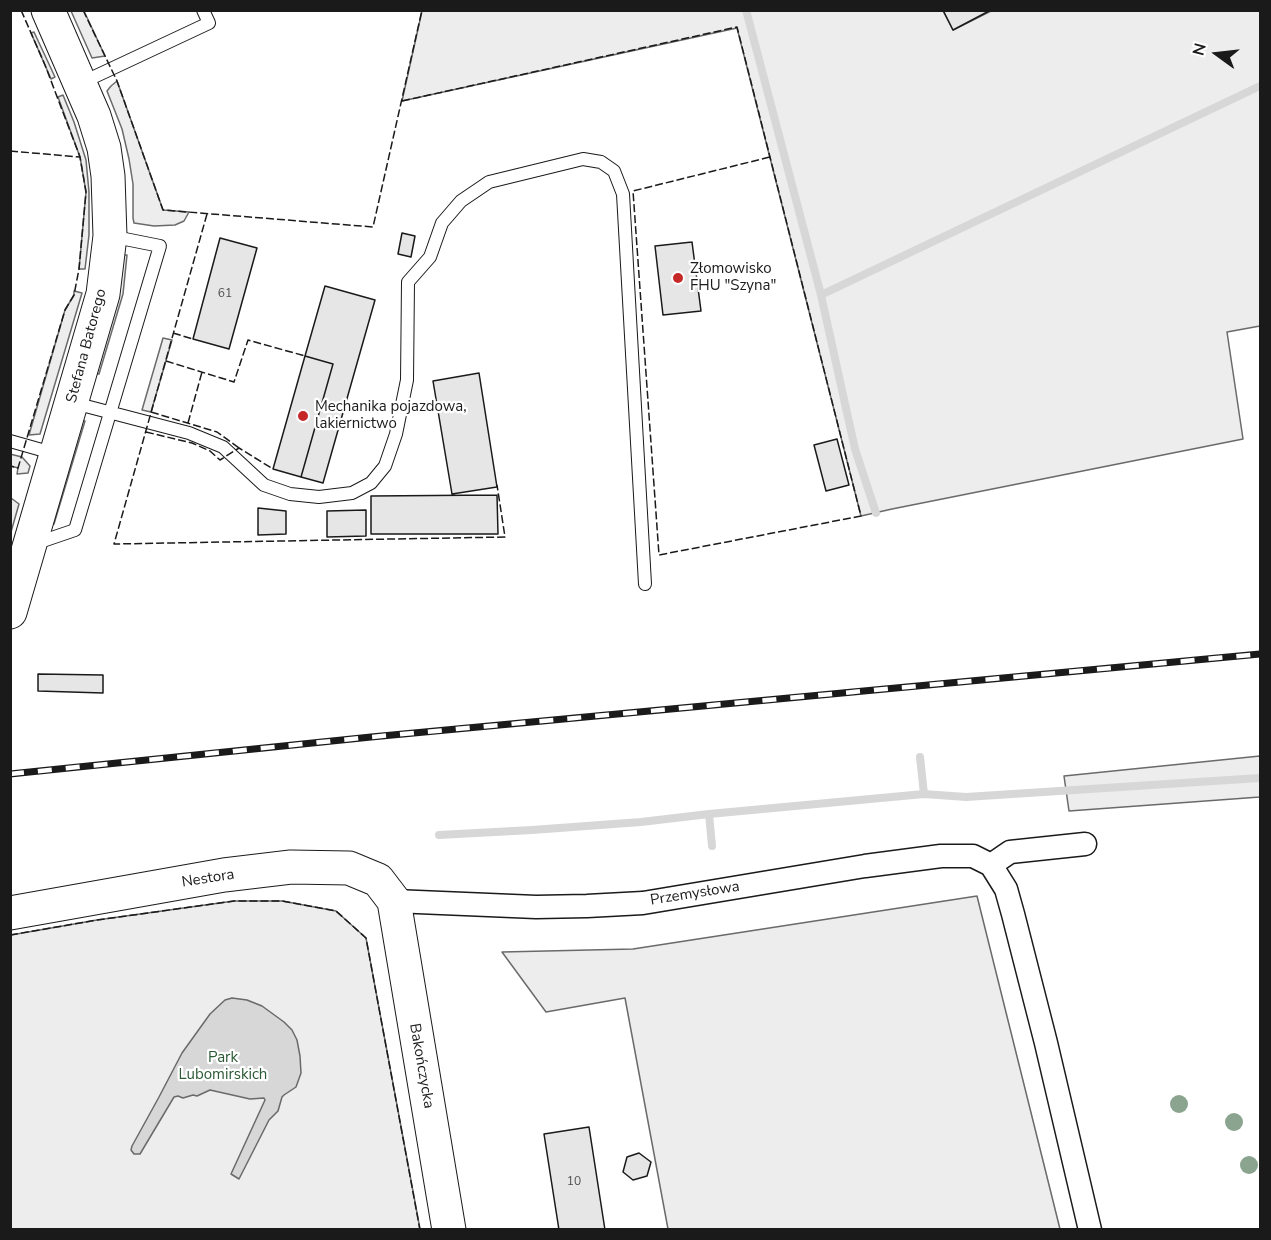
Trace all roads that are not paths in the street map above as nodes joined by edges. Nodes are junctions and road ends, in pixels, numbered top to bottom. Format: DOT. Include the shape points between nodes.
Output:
graph roads {
  1 [pos="48,10"];
  2 [pos="203,10"];
  3 [pos="81,83"];
  4 [pos="110,236"];
  5 [pos="72,402"];
  6 [pos="110,412"];
  7 [pos="10,441"];
  8 [pos="57,454"];
  9 [pos="30,545"];
  10 [pos="645,584"];
  11 [pos="10,612"];
  12 [pos="1085,844"];
  13 [pos="991,866"];
  14 [pos="394,901"];
  15 [pos="10,913"];
  16 [pos="449,1230"];
  17 [pos="1090,1230"];
  1 -- 3 [label="street, Stefana Batorego"];
  2 -- 3 [label="lane" via="209,23"];
  3 -- 4 [label="street, Stefana Batorego" via="104,148"];
  4 -- 5 [label="street, Stefana Batorego" via="103,294"];
  4 -- 6 [label="lane" via="160,246"];
  5 -- 6 [label="lane"];
  5 -- 8 [label="street, Stefana Batorego"];
  6 -- 9 [label="lane" via="75,530"];
  6 -- 10 [label="lane" via="189,433 223,447 264,485 290,494 352,493 371,483 386,466 407,380 408,282 430,257 442,223 461,201 489,182 583,159 601,162 614,171 623,194"];
  7 -- 8 [label="lane"];
  8 -- 9 [label="street, Stefana Batorego"];
  9 -- 11 [label="street, Stefana Batorego"];
  12 -- 13 [label="street" via="1010,852"];
  13 -- 14 [label="street, Przemysłowa" via="973,856 940,856 643,903 536,908"];
  13 -- 17 [label="street" via="1006,889 1013,914"];
  14 -- 15 [label="street, Nestora" via="378,880 350,868 291,867"];
  14 -- 16 [label="street, Bakończycka"];
}
